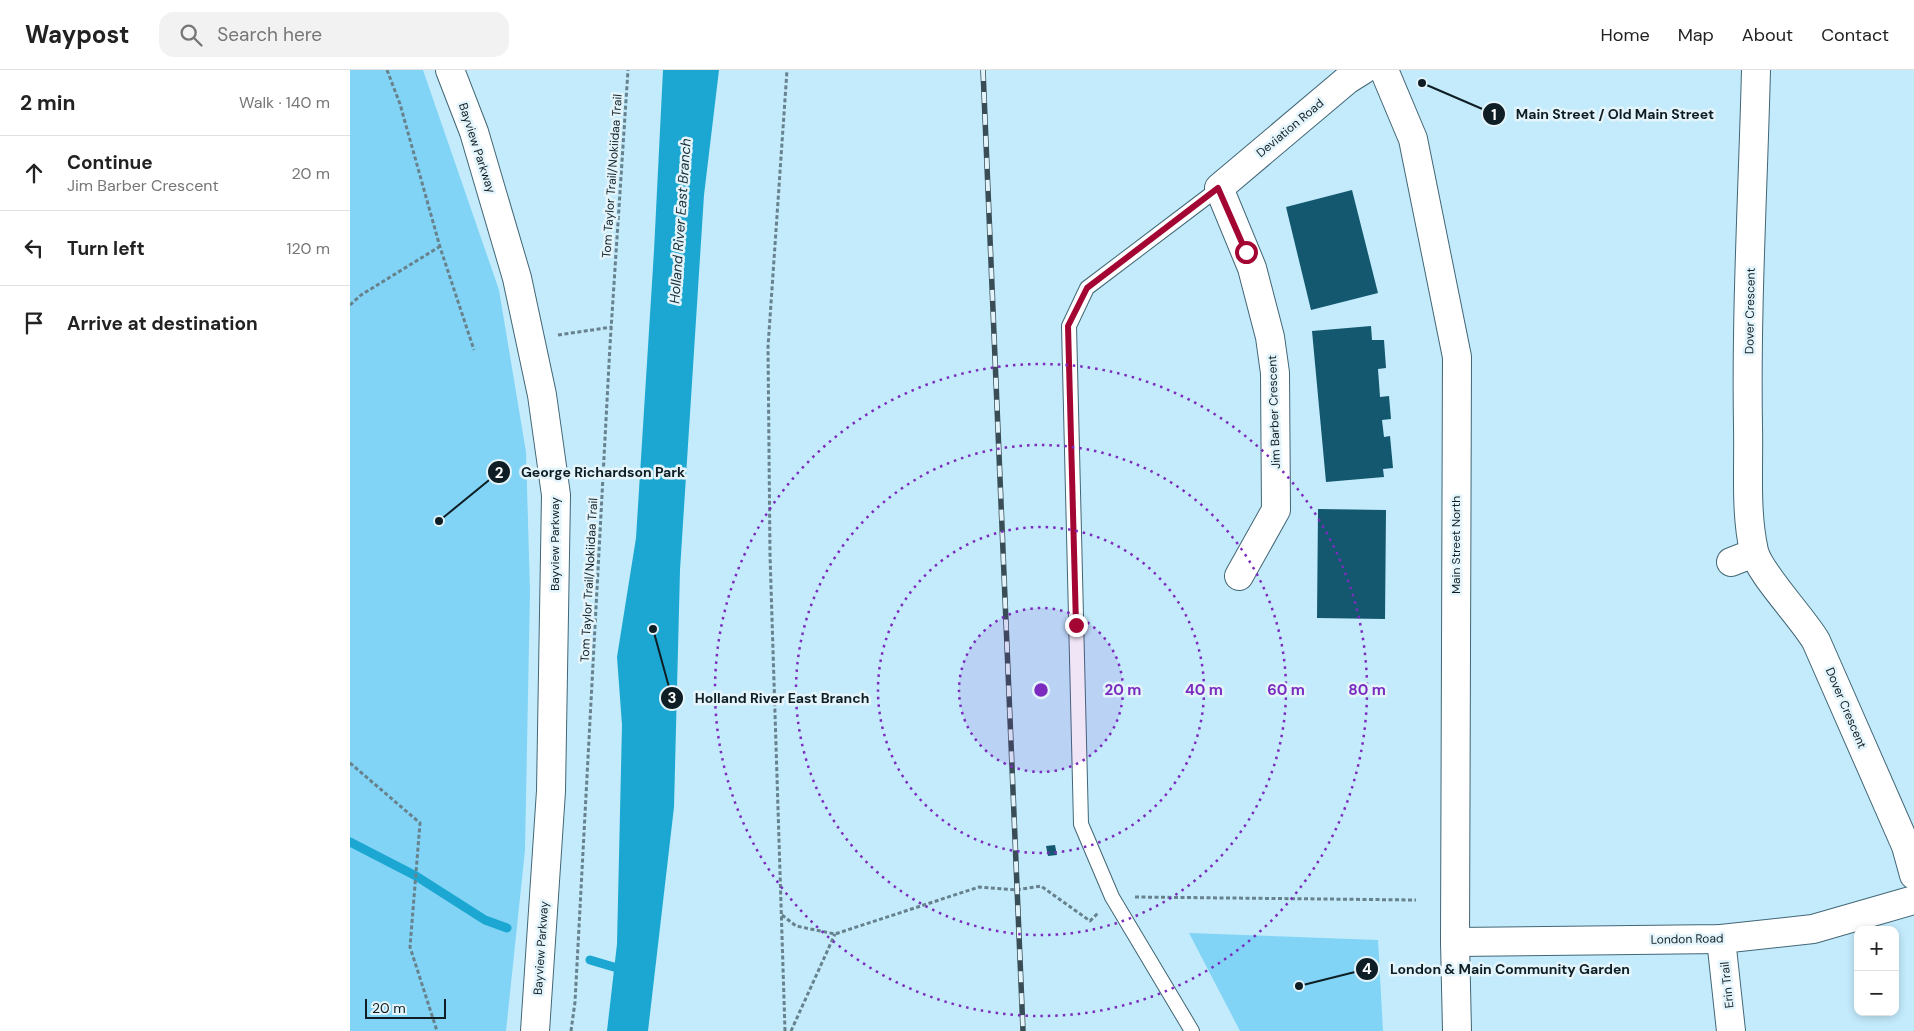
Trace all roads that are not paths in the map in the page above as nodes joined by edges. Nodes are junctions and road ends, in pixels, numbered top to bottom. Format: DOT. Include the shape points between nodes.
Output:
graph roads {
  1 [pos="450,70"];
  2 [pos="1362,70"];
  3 [pos="1384,70"];
  4 [pos="1756,70"];
  5 [pos="1218,188"];
  6 [pos="1239,576"];
  7 [pos="1914,875"];
  8 [pos="1914,900"];
  9 [pos="1721,939"];
  10 [pos="1455,942"];
  11 [pos="534,1031"];
  12 [pos="1192,1031"];
  13 [pos="1457,1031"];
  14 [pos="1731,1031"];
  1 -- 11 [label="street, Bayview Parkway" via="477,141 517,278 542,395 556,494 551,791"];
  2 -- 5 [label="street, Deviation Road"];
  3 -- 10 [label="street, Main Street North" via="1413,139 1457,357"];
  4 -- 7 [label="street, Dover Crescent" via="1748,492 1742,557 1772,581 1816,641 1906,846"];
  5 -- 6 [label="street, Jim Barber Crescent" via="1252,268 1270,338 1275,373 1276,510"];
  5 -- 12 [label="lane" via="1087,288 1068,326 1081,824 1112,897"];
  8 -- 9 [label="street, London Road" via="1812,929"];
  9 -- 10 [label="street, London Road"];
  9 -- 14 [label="street, Erin Trail"];
  10 -- 13 [label="street, Main Street North"];
}
